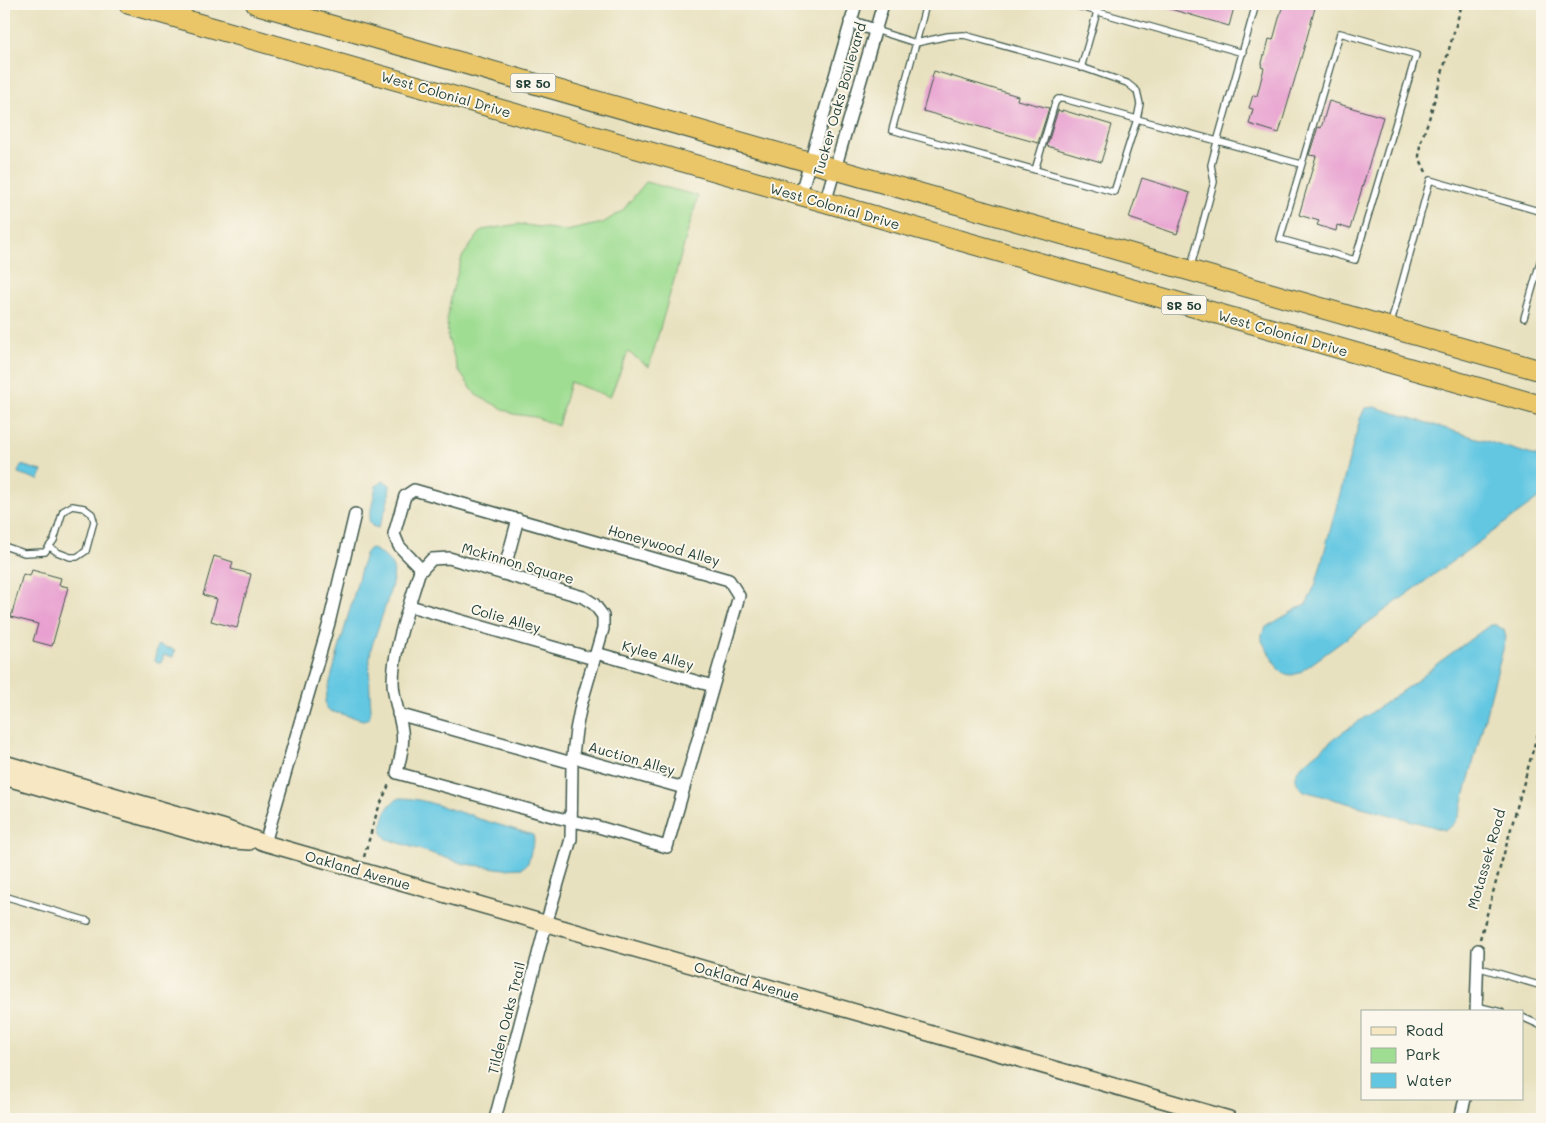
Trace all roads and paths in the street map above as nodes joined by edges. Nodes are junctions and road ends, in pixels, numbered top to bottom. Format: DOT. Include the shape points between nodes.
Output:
graph roads {
  1 [pos="129,4"];
  2 [pos="256,4"];
  3 [pos="856,4"];
  4 [pos="883,4"];
  5 [pos="926,4"];
  6 [pos="1070,4"];
  7 [pos="1256,4"];
  8 [pos="1462,4"];
  9 [pos="184,11"];
  10 [pos="1097,12"];
  11 [pos="850,22"];
  12 [pos="875,30"];
  13 [pos="916,43"];
  14 [pos="1243,53"];
  15 [pos="1081,68"];
  16 [pos="1137,120"];
  17 [pos="1217,142"];
  18 [pos="810,163"];
  19 [pos="1301,164"];
  20 [pos="834,170"];
  21 [pos="1035,170"];
  22 [pos="1430,180"];
  23 [pos="800,196"];
  24 [pos="825,203"];
  25 [pos="1542,212"];
  26 [pos="1542,255"];
  27 [pos="1190,271"];
  28 [pos="1524,318"];
  29 [pos="1390,328"];
  30 [pos="1542,371"];
  31 [pos="1542,406"];
  32 [pos="355,514"];
  33 [pos="518,520"];
  34 [pos="4,546"];
  35 [pos="50,547"];
  36 [pos="422,570"];
  37 [pos="503,574"];
  38 [pos="410,606"];
  39 [pos="595,656"];
  40 [pos="713,686"];
  41 [pos="398,714"];
  42 [pos="1542,718"];
  43 [pos="573,760"];
  44 [pos="4,763"];
  45 [pos="397,773"];
  46 [pos="4,777"];
  47 [pos="684,788"];
  48 [pos="570,821"];
  49 [pos="265,843"];
  50 [pos="361,870"];
  51 [pos="4,896"];
  52 [pos="88,921"];
  53 [pos="546,924"];
  54 [pos="1478,950"];
  55 [pos="1477,967"];
  56 [pos="1542,986"];
  57 [pos="1476,1009"];
  58 [pos="1524,1018"];
  59 [pos="1542,1026"];
  60 [pos="1466,1100"];
  61 [pos="495,1119"];
  62 [pos="1225,1119"];
  63 [pos="1460,1119"];
  1 -- 9 [label="highway, West Colonial Drive / SR 50"];
  2 -- 18 [label="highway, SR 50"];
  3 -- 11 [label="street, Tucker Oaks Boulevard"];
  4 -- 12 [label="street, Tucker Oaks Boulevard"];
  5 -- 13 [label="lane"];
  6 -- 10 [label="lane"];
  7 -- 14 [label="lane"];
  8 -- 22 [label="path" via="1420,144 1419,157"];
  9 -- 23 [label="highway, West Colonial Drive / SR 50"];
  10 -- 14 [label="lane"];
  10 -- 15 [label="lane"];
  11 -- 12 [label="street"];
  11 -- 18 [label="street, Tucker Oaks Boulevard"];
  12 -- 13 [label="lane"];
  12 -- 20 [label="street, Tucker Oaks Boulevard"];
  13 -- 15 [label="lane" via="964,35"];
  13 -- 21 [label="lane" via="892,130"];
  14 -- 17 [label="lane"];
  15 -- 16 [label="lane" via="1127,83 1137,91 1140,104"];
  16 -- 17 [label="lane"];
  16 -- 21 [label="lane" via="1058,99"];
  16 -- 21 [label="lane" via="1114,192"];
  17 -- 19 [label="lane"];
  17 -- 27 [label="lane" via="1211,165 1214,182"];
  18 -- 20 [label="highway, SR 50"];
  18 -- 23 [label="street, Tucker Oaks Boulevard"];
  19 -- 19 [label="lane" via="1280,239 1356,260 1416,55 1340,33"];
  20 -- 24 [label="street, Tucker Oaks Boulevard"];
  20 -- 27 [label="highway, SR 50"];
  22 -- 25 [label="lane"];
  22 -- 29 [label="lane"];
  23 -- 24 [label="highway, West Colonial Drive / SR 50"];
  24 -- 31 [label="highway, West Colonial Drive / SR 50"];
  26 -- 28 [label="lane"];
  27 -- 29 [label="highway, SR 50"];
  29 -- 30 [label="highway, SR 50"];
  32 -- 49 [label="street" via="329,623"];
  33 -- 36 [label="street, Honeywood Alley" via="414,490 405,496 394,534 399,546"];
  33 -- 37 [label="street"];
  33 -- 40 [label="street, Honeywood Alley" via="729,580 739,596"];
  34 -- 35 [label="lane" via="24,553 45,552"];
  35 -- 35 [label="lane" via="63,511 72,506 84,508 92,514 94,521 86,550 77,558"];
  36 -- 37 [label="street, Mckinnon Square" via="432,559 449,558"];
  36 -- 38 [label="street"];
  37 -- 39 [label="street, Mckinnon Square" via="582,597 594,604 603,616"];
  38 -- 39 [label="street, Colie Alley"];
  38 -- 41 [label="street" via="396,652 393,682"];
  39 -- 40 [label="street, Kylee Alley"];
  39 -- 43 [label="street, Mckinnon Square" via="581,705"];
  40 -- 47 [label="street, Honeywood Alley"];
  41 -- 43 [label="street, Auction Alley"];
  41 -- 45 [label="street" via="403,747"];
  42 -- 54 [label="path, Motassek Road"];
  43 -- 47 [label="street, Auction Alley"];
  43 -- 48 [label="street, Mckinnon Square"];
  44 -- 49 [label="street, Oakland Avenue" via="225,828"];
  45 -- 48 [label="street"];
  45 -- 50 [label="path" via="391,779 377,812"];
  46 -- 49 [label="street, Oakland Avenue" via="221,840"];
  47 -- 48 [label="street, Honeywood Alley" via="667,847"];
  48 -- 53 [label="street, Mckinnon Square" via="570,839"];
  49 -- 50 [label="street, Oakland Avenue"];
  50 -- 53 [label="street, Oakland Avenue"];
  51 -- 52 [label="lane"];
  53 -- 61 [label="street, Tilden Oaks Trail"];
  53 -- 62 [label="street, Oakland Avenue"];
  54 -- 55 [label="street"];
  55 -- 56 [label="lane"];
  55 -- 57 [label="street"];
  58 -- 59 [label="lane"];
  60 -- 63 [label="street"];
}
